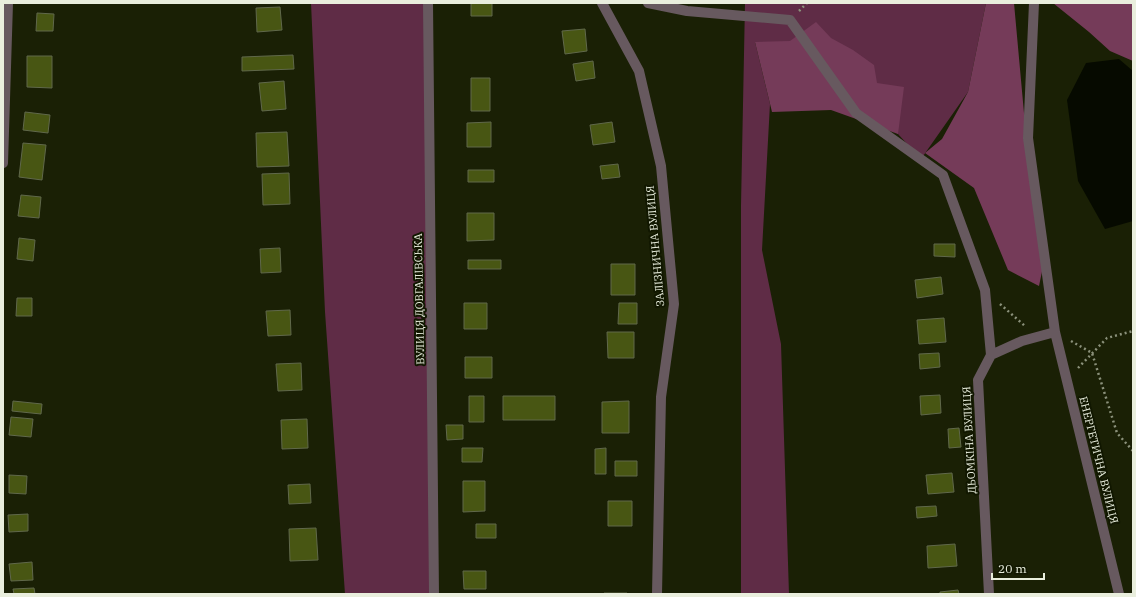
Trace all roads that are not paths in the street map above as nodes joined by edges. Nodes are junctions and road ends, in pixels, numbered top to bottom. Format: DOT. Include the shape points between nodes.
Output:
graph roads {
  1 [pos="8,3"];
  2 [pos="428,3"];
  3 [pos="602,3"];
  4 [pos="648,3"];
  5 [pos="1034,3"];
  6 [pos="3,163"];
  7 [pos="1055,332"];
  8 [pos="991,355"];
  9 [pos="434,594"];
  10 [pos="657,594"];
  11 [pos="989,594"];
  12 [pos="1119,594"];
  1 -- 6 [label="street"];
  2 -- 9 [label="street, ВУЛИЦЯ ДОВГАЛІВСЬКА"];
  3 -- 10 [label="street, ЗАЛІЗНИЧНА ВУЛИЦЯ" via="639,71 661,166 672,281 674,304 661,397"];
  4 -- 8 [label="street" via="687,11 790,20 856,113 943,175 985,290"];
  5 -- 7 [label="street, ЕНЕРГЕТИЧНА ВУЛИЦЯ" via="1028,138"];
  7 -- 8 [label="street" via="1022,341"];
  7 -- 12 [label="street, ЕНЕРГЕТИЧНА ВУЛИЦЯ"];
  8 -- 11 [label="street, ДЬОМКІНА ВУЛИЦЯ" via="978,380"];
}
